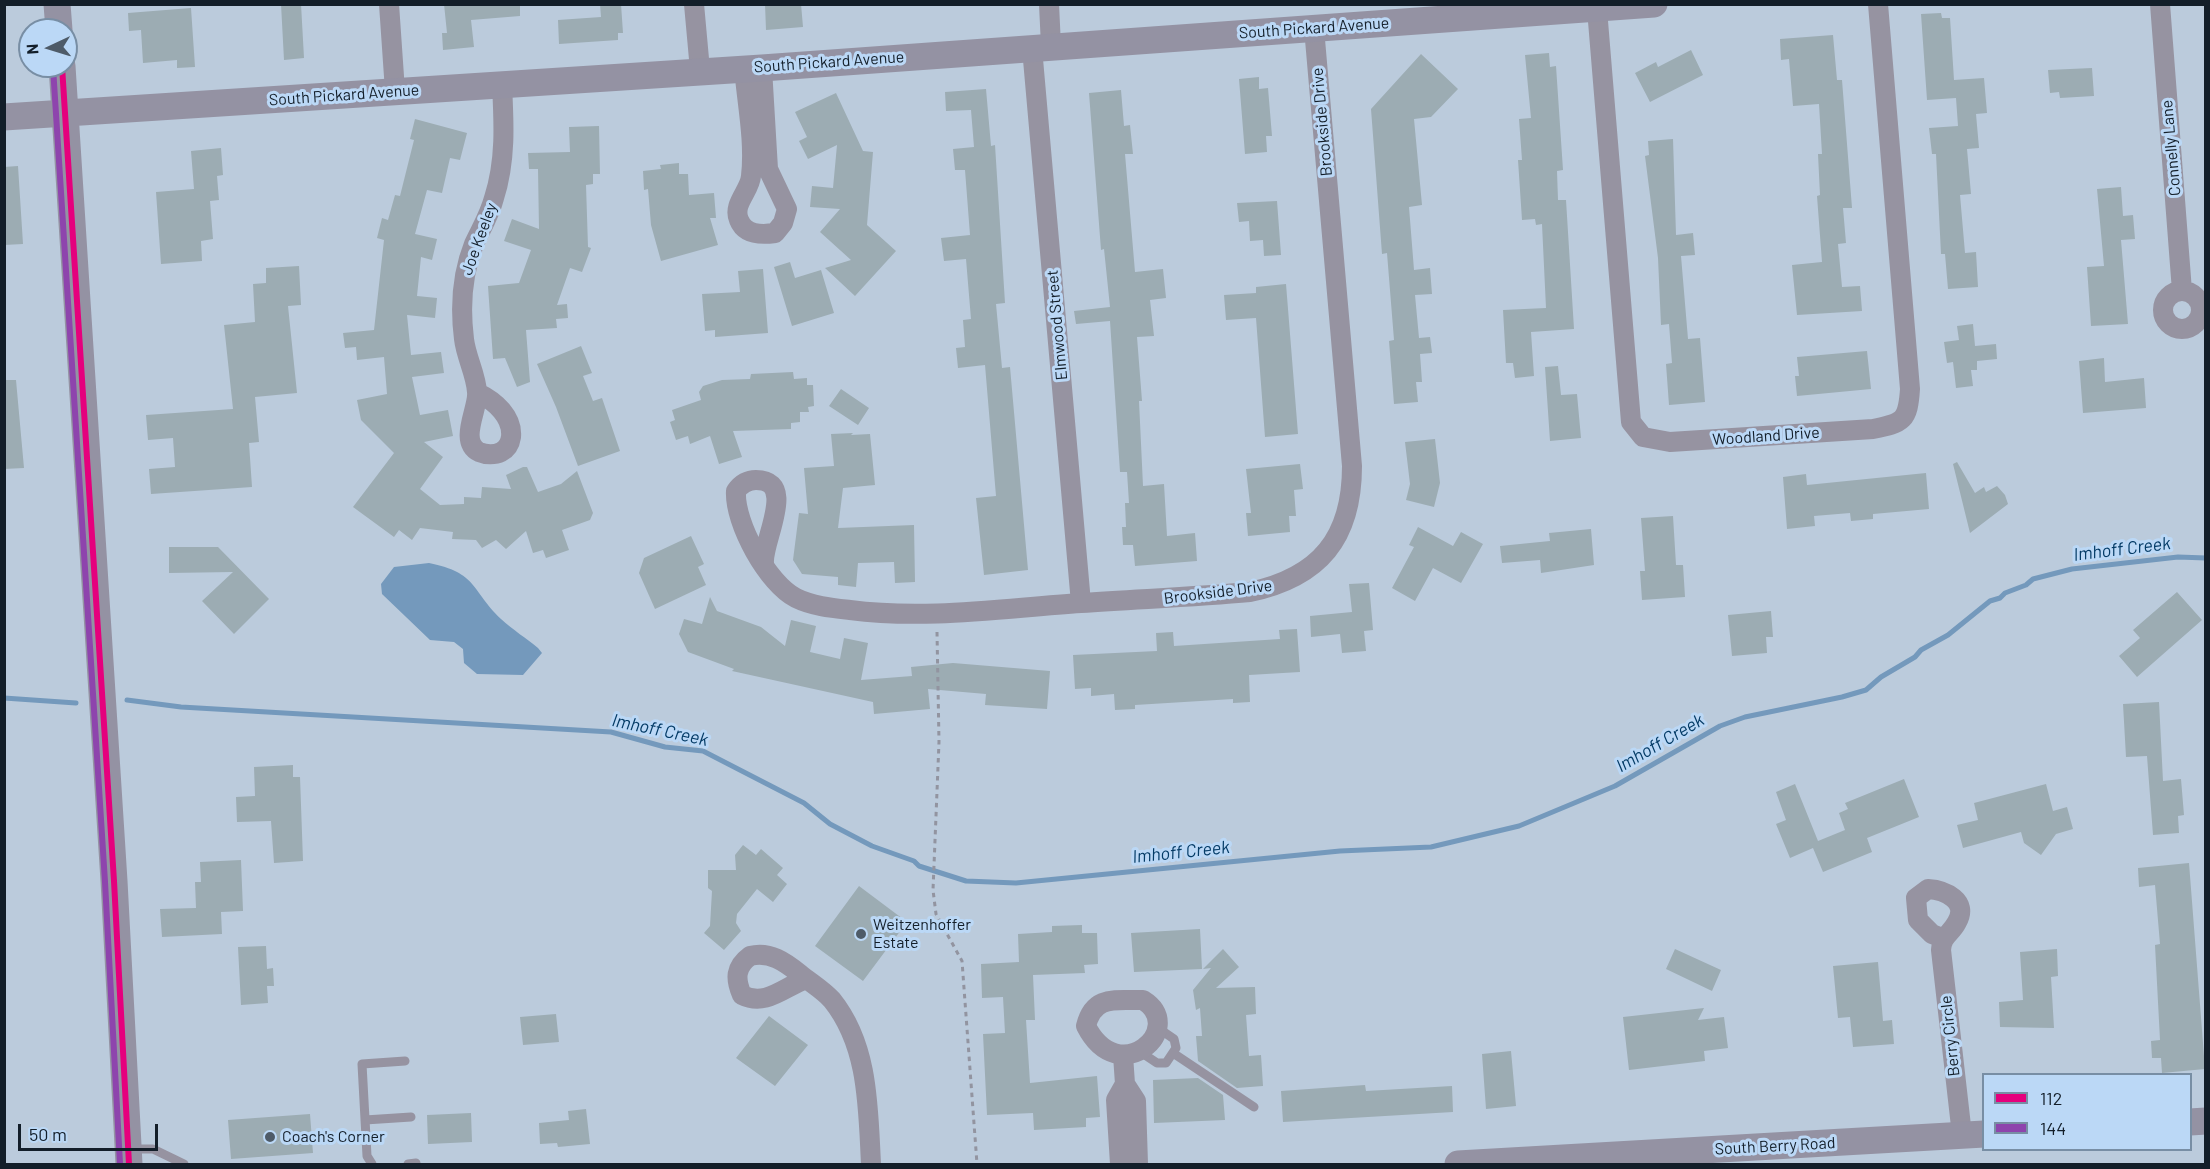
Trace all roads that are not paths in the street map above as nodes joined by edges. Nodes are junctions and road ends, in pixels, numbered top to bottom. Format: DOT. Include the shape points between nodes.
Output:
graph roads {
  1 [pos="389,4"];
  2 [pos="694,4"];
  3 [pos="1049,4"];
  4 [pos="1654,4"];
  5 [pos="1878,4"];
  6 [pos="2160,4"];
  7 [pos="1597,9"];
  8 [pos="1314,28"];
  9 [pos="1042,47"];
  10 [pos="753,68"];
  11 [pos="700,70"];
  12 [pos="63,78"];
  13 [pos="502,85"];
  14 [pos="395,91"];
  15 [pos="65,114"];
  16 [pos="4,117"];
  17 [pos="2182,291"];
  18 [pos="478,393"];
  19 [pos="764,563"];
  20 [pos="1081,603"];
  21 [pos="1942,938"];
  22 [pos="806,979"];
  23 [pos="1158,1028"];
  24 [pos="1131,1053"];
  25 [pos="1173,1053"];
  26 [pos="405,1061"];
  27 [pos="1125,1084"];
  28 [pos="1254,1107"];
  29 [pos="411,1117"];
  30 [pos="365,1120"];
  31 [pos="1973,1134"];
  32 [pos="128,1157"];
  33 [pos="184,1164"];
  34 [pos="372,1164"];
  35 [pos="871,1164"];
  36 [pos="1120,1164"];
  37 [pos="1138,1164"];
  38 [pos="1458,1164"];
  1 -- 14 [label="street"];
  2 -- 11 [label="street"];
  3 -- 9 [label="street, Elmwood Street"];
  4 -- 7 [label="street, South Pickard Avenue"];
  5 -- 7 [label="street, Woodland Drive" via="1910,389 1906,416 1901,422 1873,429 1670,442 1643,437 1632,422"];
  6 -- 17 [label="street, Connelly Lane"];
  7 -- 8 [label="street, South Pickard Avenue"];
  8 -- 9 [label="street, South Pickard Avenue"];
  8 -- 20 [label="street, Brookside Drive" via="1352,466 1348,513 1320,560 1308,571 1276,586 1174,599"];
  9 -- 10 [label="street, South Pickard Avenue"];
  9 -- 20 [label="street, Elmwood Street"];
  10 -- 10 [label="street" via="751,176 737,216 744,229 760,235 775,233 787,208 768,169"];
  10 -- 11 [label="street, South Pickard Avenue"];
  11 -- 13 [label="street, South Pickard Avenue"];
  12 -- 15 [label="street"];
  13 -- 14 [label="street, South Pickard Avenue"];
  13 -- 18 [label="street, Joe Keeley" via="505,139 498,182 464,278 464,338"];
  14 -- 15 [label="street, South Pickard Avenue"];
  15 -- 16 [label="street, South Pickard Avenue"];
  15 -- 32 [label="street"];
  19 -- 20 [label="street, Brookside Drive" via="782,590 798,599 871,613 936,615"];
  21 -- 31 [label="street, Berry Circle"];
  22 -- 35 [label="street" via="831,998 855,1038 867,1103"];
  23 -- 24 [label="street" via="1154,1039"];
  23 -- 24 [label="street" via="1156,1014 1143,1000 1098,1004 1089,1012 1086,1026 1093,1039 1109,1053"];
  23 -- 25 [label="lane" via="1174,1039"];
  24 -- 25 [label="lane" via="1157,1063 1166,1063"];
  24 -- 27 [label="street"];
  25 -- 28 [label="lane"];
  26 -- 30 [label="lane" via="362,1064"];
  27 -- 36 [label="street" via="1116,1100"];
  27 -- 37 [label="street" via="1136,1101"];
  29 -- 30 [label="lane"];
  30 -- 34 [label="lane" via="367,1156"];
  31 -- 38 [label="street, South Berry Road"];
  32 -- 33 [label="lane" via="153,1149"];
}
